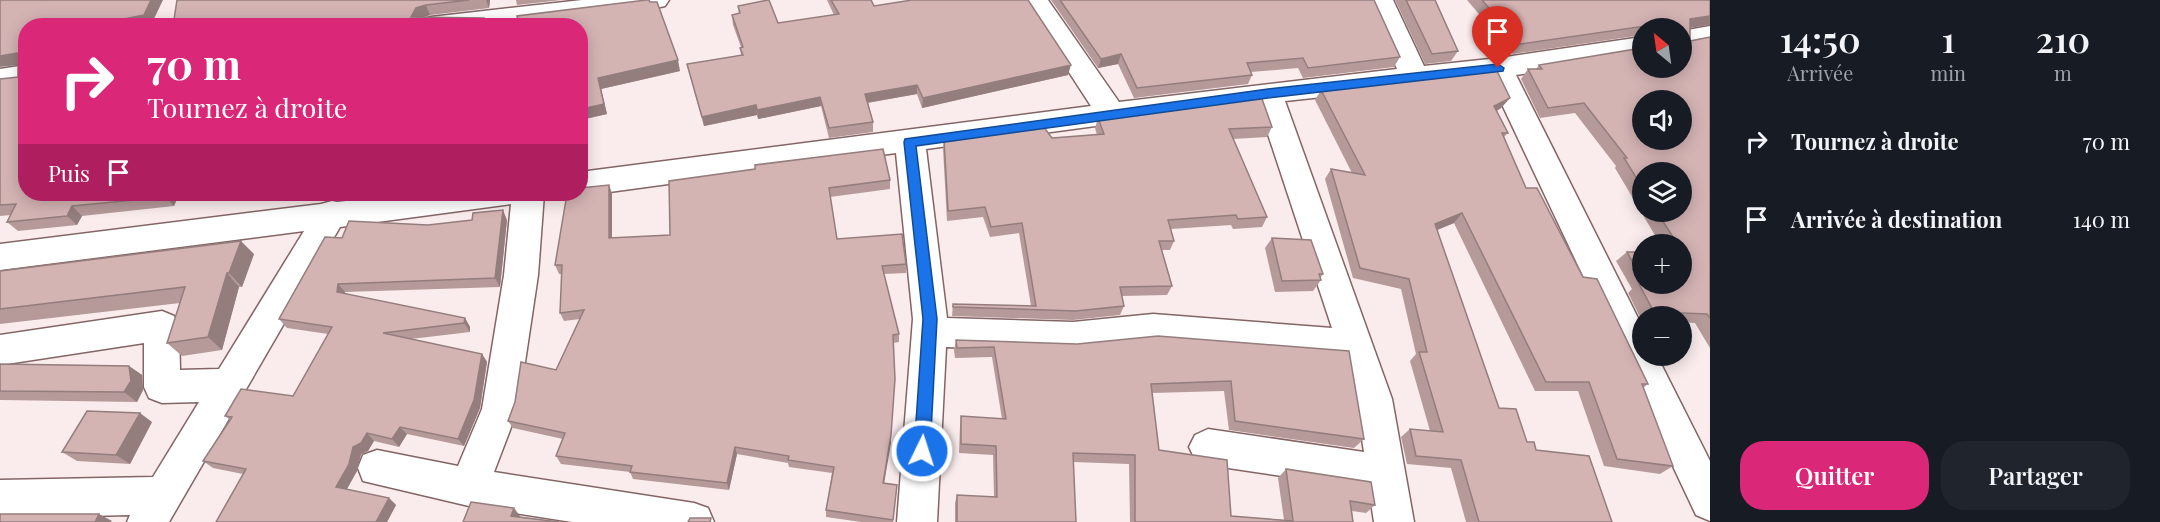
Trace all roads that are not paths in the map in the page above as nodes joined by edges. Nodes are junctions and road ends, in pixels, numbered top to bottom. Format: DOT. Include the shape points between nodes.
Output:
graph roads {
  1 [pos="656,0"];
  2 [pos="1035,0"];
  3 [pos="1380,0"];
  4 [pos="487,15"];
  5 [pos="472,18"];
  6 [pos="1710,35"];
  7 [pos="1692,38"];
  8 [pos="1632,48"];
  9 [pos="1498,68"];
  10 [pos="18,76"];
  11 [pos="1414,76"];
  12 [pos="0,79"];
  13 [pos="1268,93"];
  14 [pos="1112,114"];
  15 [pos="910,142"];
  16 [pos="588,183"];
  17 [pos="441,201"];
  18 [pos="527,201"];
  19 [pos="332,213"];
  20 [pos="0,257"];
  21 [pos="930,332"];
  22 [pos="1355,345"];
  23 [pos="0,350"];
  24 [pos="227,385"];
  25 [pos="1208,447"];
  26 [pos="377,468"];
  27 [pos="1387,474"];
  28 [pos="469,487"];
  29 [pos="0,499"];
  30 [pos="1710,502"];
  31 [pos="155,508"];
  32 [pos="694,522"];
  33 [pos="917,522"];
  34 [pos="1394,522"];
  1 -- 4 [label="street"];
  2 -- 14 [label="street"];
  3 -- 11 [label="street"];
  4 -- 5 [label="street"];
  6 -- 7 [label="street"];
  8 -- 9 [label="street"];
  9 -- 11 [label="street"];
  9 -- 30 [label="street"];
  10 -- 12 [label="street"];
  11 -- 13 [label="street"];
  13 -- 14 [label="street"];
  13 -- 22 [label="street"];
  14 -- 15 [label="street"];
  15 -- 16 [label="street"];
  15 -- 21 [label="street"];
  17 -- 19 [label="street"];
  18 -- 28 [label="street" via="521,275 500,409"];
  19 -- 20 [label="street"];
  19 -- 24 [label="street"];
  21 -- 22 [label="street" via="1073,337 1153,328"];
  21 -- 33 [label="street"];
  22 -- 27 [label="street" via="1374,399"];
  23 -- 24 [label="street" via="162,326 162,387"];
  24 -- 31 [label="street"];
  25 -- 27 [label="street"];
  26 -- 28 [label="street"];
  27 -- 34 [label="street"];
  28 -- 32 [label="street"];
  29 -- 31 [label="street"];
}
